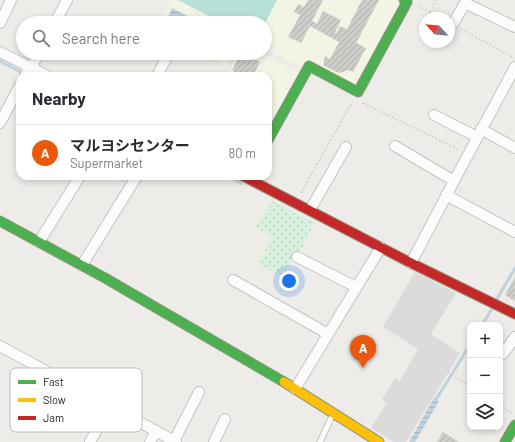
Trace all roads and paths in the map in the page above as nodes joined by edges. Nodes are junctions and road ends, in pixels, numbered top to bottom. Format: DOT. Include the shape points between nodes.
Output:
graph roads {
  1 [pos="11,0"];
  2 [pos="67,0"];
  3 [pos="436,0"];
  4 [pos="406,1"];
  5 [pos="430,12"];
  6 [pos="59,16"];
  7 [pos="455,20"];
  8 [pos="0,22"];
  9 [pos="455,25"];
  10 [pos="515,27"];
  11 [pos="0,52"];
  12 [pos="515,59"];
  13 [pos="34,60"];
  14 [pos="165,60"];
  15 [pos="515,67"];
  16 [pos="28,70"];
  17 [pos="159,72"];
  18 [pos="16,93"];
  19 [pos="356,95"];
  20 [pos="434,115"];
  21 [pos="0,123"];
  22 [pos="272,133"];
  23 [pos="479,133"];
  24 [pos="395,146"];
  25 [pos="346,147"];
  26 [pos="515,148"];
  27 [pos="468,154"];
  28 [pos="78,180"];
  29 [pos="135,180"];
  30 [pos="252,180"];
  31 [pos="454,181"];
  32 [pos="446,195"];
  33 [pos="296,203"];
  34 [pos="310,210"];
  35 [pos="0,221"];
  36 [pos="515,232"];
  37 [pos="39,242"];
  38 [pos="381,247"];
  39 [pos="297,257"];
  40 [pos="411,262"];
  41 [pos="82,266"];
  42 [pos="233,280"];
  43 [pos="356,288"];
  44 [pos="515,314"];
  45 [pos="328,334"];
  46 [pos="515,337"];
  47 [pos="0,346"];
  48 [pos="503,353"];
  49 [pos="40,368"];
  50 [pos="448,372"];
  51 [pos="467,384"];
  52 [pos="296,390"];
  53 [pos="199,392"];
  54 [pos="503,407"];
  55 [pos="334,413"];
  56 [pos="515,415"];
  57 [pos="226,419"];
  58 [pos="142,423"];
  59 [pos="515,425"];
  60 [pos="156,431"];
  61 [pos="96,432"];
  62 [pos="175,441"];
  63 [pos="90,442"];
  64 [pos="150,442"];
  65 [pos="214,442"];
  66 [pos="320,442"];
  67 [pos="379,442"];
  68 [pos="505,442"];
  1 -- 8 [label="street"];
  2 -- 6 [label="street"];
  3 -- 5 [label="path"];
  4 -- 5 [label="path"];
  4 -- 19 [label="street"];
  7 -- 10 [label="street" via="465,3"];
  9 -- 12 [label="path"];
  11 -- 16 [label="street"];
  13 -- 16 [label="street"];
  14 -- 17 [label="street"];
  15 -- 23 [label="street"];
  18 -- 21 [label="street"];
  19 -- 22 [label="street" via="308,66"];
  19 -- 27 [label="path"];
  19 -- 33 [label="path"];
  20 -- 23 [label="street"];
  23 -- 26 [label="street"];
  23 -- 27 [label="street"];
  24 -- 31 [label="street"];
  25 -- 34 [label="street"];
  27 -- 31 [label="street"];
  28 -- 37 [label="street"];
  29 -- 41 [label="street"];
  30 -- 33 [label="street"];
  31 -- 32 [label="street"];
  32 -- 36 [label="street"];
  32 -- 40 [label="street"];
  33 -- 34 [label="street"];
  34 -- 38 [label="street"];
  35 -- 37 [label="street"];
  37 -- 41 [label="street"];
  38 -- 40 [label="street"];
  38 -- 43 [label="street"];
  39 -- 43 [label="street"];
  40 -- 44 [label="street"];
  41 -- 52 [label="street"];
  42 -- 45 [label="street"];
  43 -- 45 [label="street"];
  45 -- 52 [label="street"];
  46 -- 48 [label="street"];
  47 -- 49 [label="street"];
  50 -- 51 [label="path"];
  52 -- 55 [label="street"];
  53 -- 62 [label="street"];
  54 -- 56 [label="path"];
  55 -- 66 [label="lane"];
  55 -- 67 [label="street"];
  57 -- 65 [label="street"];
  58 -- 60 [label="street"];
  59 -- 68 [label="street"];
  60 -- 62 [label="street"];
  60 -- 64 [label="street"];
  61 -- 63 [label="street"];
}
